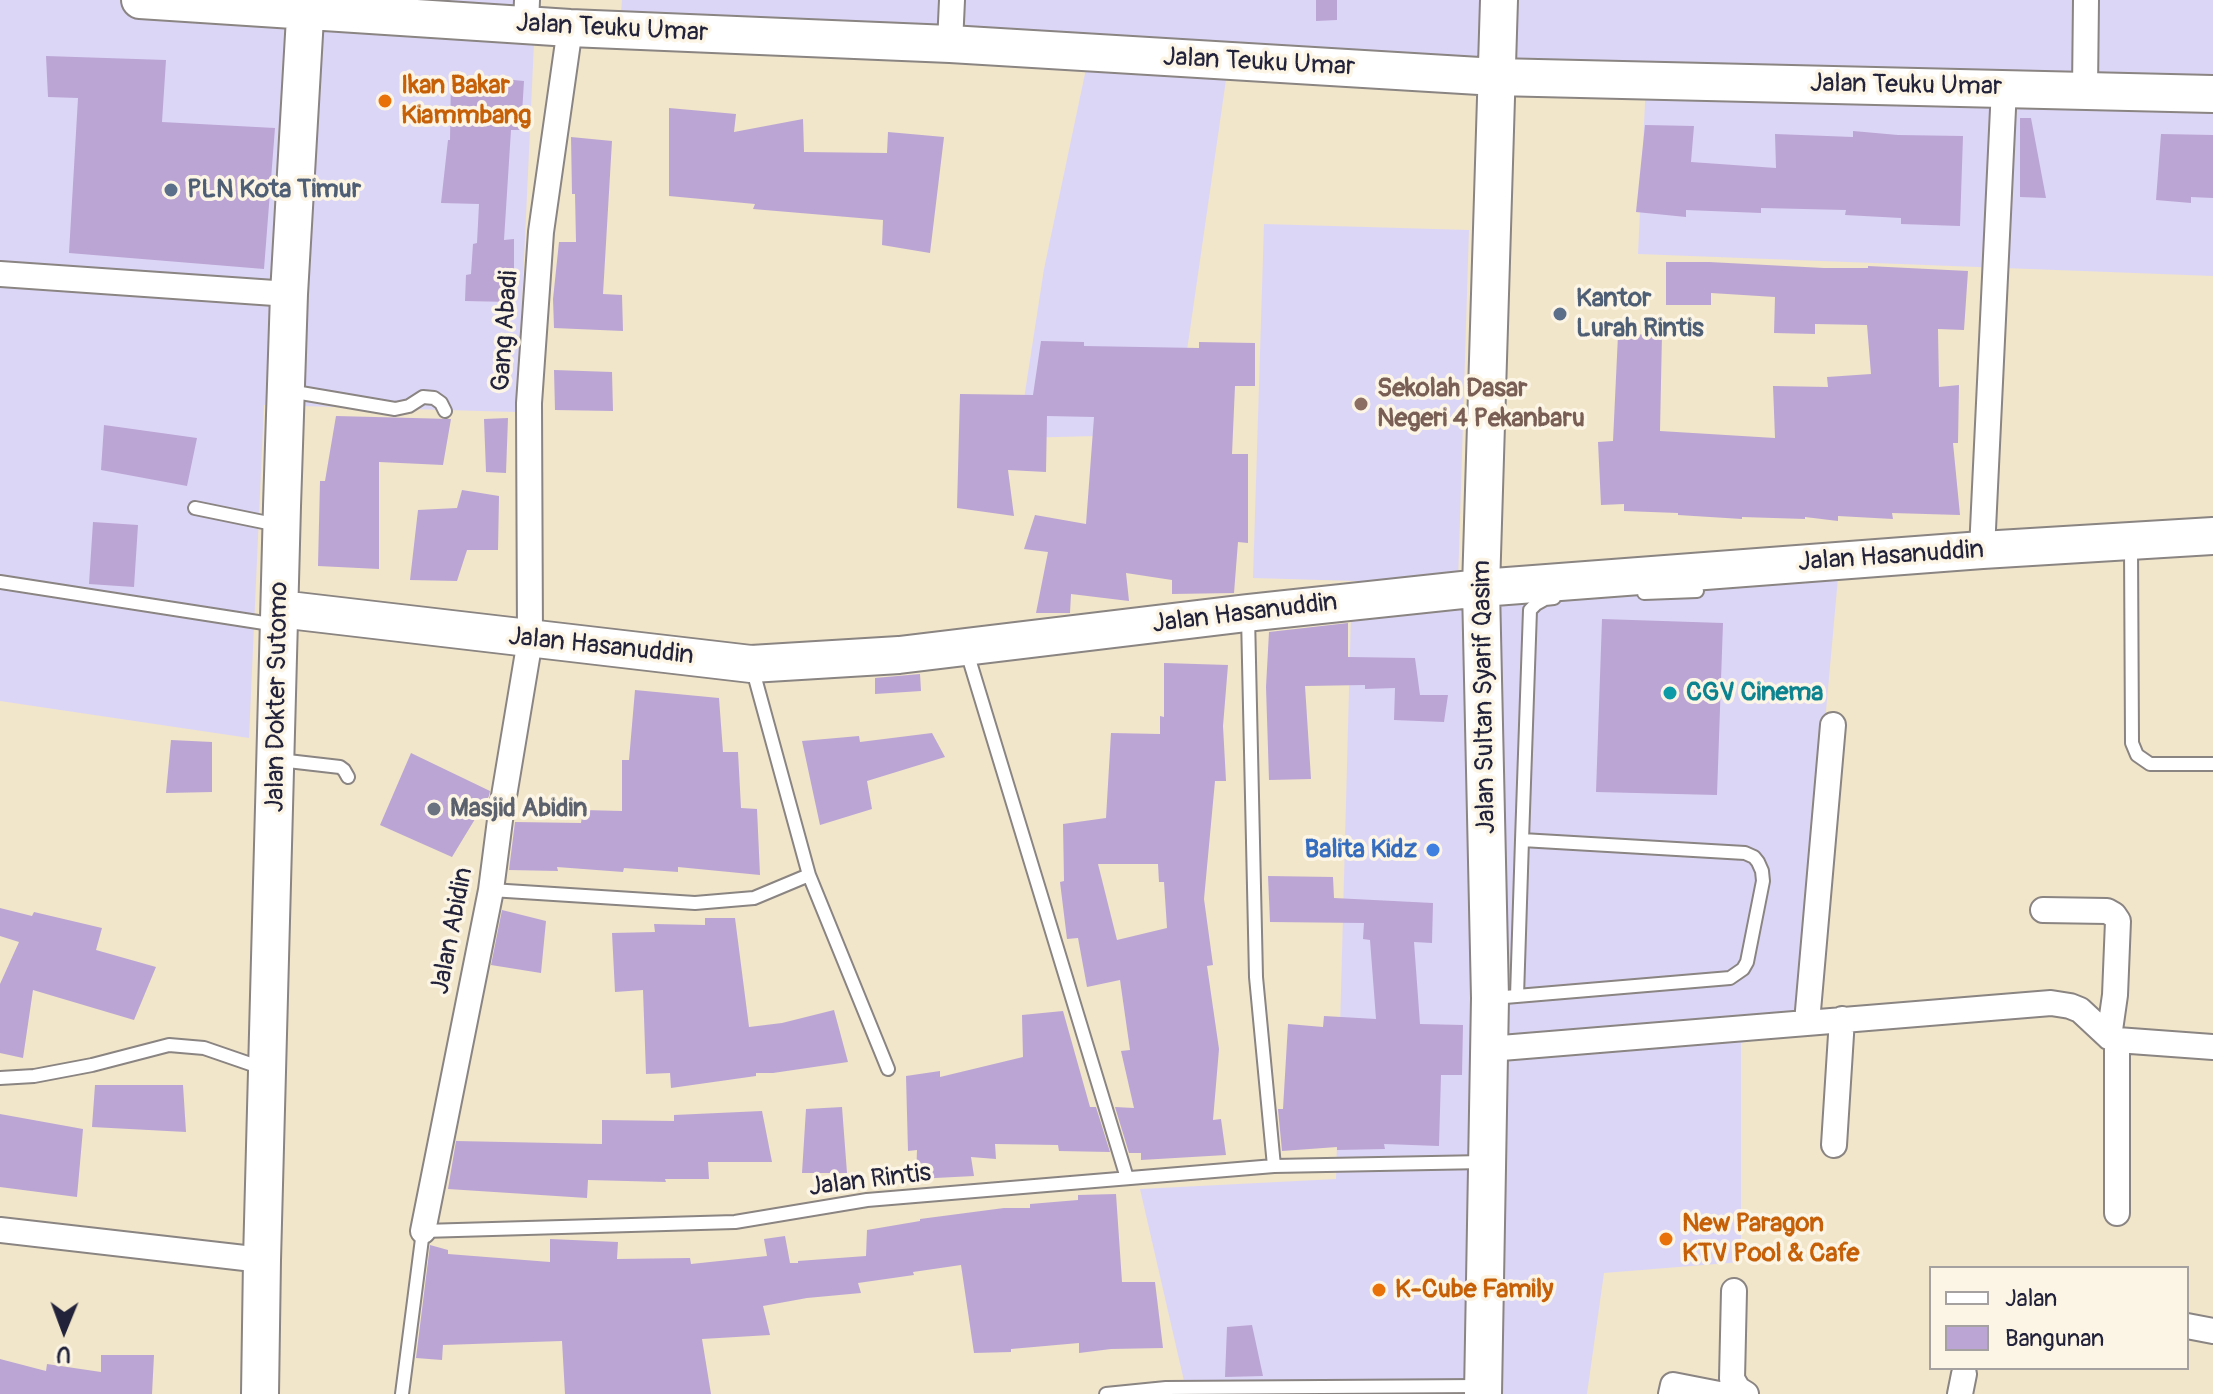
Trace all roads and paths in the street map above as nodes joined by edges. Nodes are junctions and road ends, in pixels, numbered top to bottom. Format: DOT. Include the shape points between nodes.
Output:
graph roads {
  1 [pos="140,0"];
  2 [pos="952,0"];
  3 [pos="1499,0"];
  4 [pos="2086,0"];
  5 [pos="306,5"];
  6 [pos="514,15"];
  7 [pos="570,28"];
  8 [pos="950,44"];
  9 [pos="1496,77"];
  10 [pos="2004,88"];
  11 [pos="2085,90"];
  12 [pos="2213,94"];
  13 [pos="0,274"];
  14 [pos="289,294"];
  15 [pos="286,390"];
  16 [pos="445,411"];
  17 [pos="195,508"];
  18 [pos="282,525"];
  19 [pos="2213,536"];
  20 [pos="2131,543"];
  21 [pos="1982,550"];
  22 [pos="0,582"];
  23 [pos="1481,588"];
  24 [pos="1697,591"];
  25 [pos="1636,594"];
  26 [pos="1560,598"];
  27 [pos="1247,613"];
  28 [pos="280,618"];
  29 [pos="530,640"];
  30 [pos="966,647"];
  31 [pos="751,664"];
  32 [pos="1833,725"];
  33 [pos="276,759"];
  34 [pos="2213,764"];
  35 [pos="348,777"];
  36 [pos="1522,840"];
  37 [pos="809,875"];
  38 [pos="491,890"];
  39 [pos="2043,910"];
  40 [pos="1503,997"];
  41 [pos="1842,1019"];
  42 [pos="1807,1022"];
  43 [pos="2113,1038"];
  44 [pos="2213,1047"];
  45 [pos="1489,1049"];
  46 [pos="888,1069"];
  47 [pos="268,1070"];
  48 [pos="0,1078"];
  49 [pos="1834,1145"];
  50 [pos="1487,1162"];
  51 [pos="1274,1166"];
  52 [pos="1127,1178"];
  53 [pos="2117,1213"];
  54 [pos="0,1230"];
  55 [pos="423,1231"];
  56 [pos="262,1260"];
  57 [pos="1734,1291"];
  58 [pos="2189,1326"];
  59 [pos="2213,1331"];
  60 [pos="1483,1390"];
  61 [pos="260,1394"];
  62 [pos="402,1394"];
  63 [pos="1106,1394"];
  64 [pos="1671,1394"];
  65 [pos="1719,1394"];
  66 [pos="1746,1394"];
  1 -- 5 [label="street, Jalan Teuku Umar"];
  2 -- 8 [label="street"];
  3 -- 9 [label="street, Jalan Sultan Syarif Qasim"];
  4 -- 11 [label="street"];
  5 -- 6 [label="street, Jalan Teuku Umar"];
  5 -- 14 [label="street, Jalan Dokter Sutomo"];
  6 -- 7 [label="street, Jalan Teuku Umar"];
  7 -- 8 [label="street, Jalan Teuku Umar"];
  7 -- 29 [label="street, Gang Abadi" via="541,232 529,403"];
  8 -- 9 [label="street, Jalan Teuku Umar"];
  9 -- 10 [label="street, Jalan Teuku Umar"];
  9 -- 23 [label="street, Jalan Sultan Syarif Qasim"];
  10 -- 11 [label="street, Jalan Teuku Umar"];
  10 -- 21 [label="street"];
  11 -- 12 [label="street, Jalan Teuku Umar"];
  13 -- 14 [label="street"];
  14 -- 15 [label="street, Jalan Dokter Sutomo"];
  15 -- 16 [label="lane" via="395,409 434,398"];
  15 -- 18 [label="street, Jalan Dokter Sutomo"];
  17 -- 18 [label="lane"];
  18 -- 28 [label="street, Jalan Dokter Sutomo"];
  19 -- 20 [label="street, Jalan Hasanuddin"];
  20 -- 21 [label="street, Jalan Hasanuddin"];
  20 -- 34 [label="lane" via="2132,743 2137,755 2150,764"];
  21 -- 23 [label="street, Jalan Hasanuddin"];
  22 -- 28 [label="lane"];
  23 -- 27 [label="street, Jalan Hasanuddin"];
  23 -- 40 [label="street, Jalan Sultan Syarif Qasim"];
  24 -- 25 [label="lane"];
  26 -- 36 [label="lane" via="1545,599 1530,610"];
  27 -- 30 [label="street, Jalan Hasanuddin"];
  27 -- 51 [label="lane" via="1256,977"];
  28 -- 29 [label="street, Jalan Hasanuddin"];
  28 -- 33 [label="street, Jalan Dokter Sutomo"];
  29 -- 31 [label="street, Jalan Hasanuddin"];
  29 -- 38 [label="street, Jalan Abidin"];
  30 -- 31 [label="street, Jalan Hasanuddin"];
  30 -- 52 [label="lane"];
  31 -- 37 [label="lane"];
  32 -- 42 [label="street"];
  33 -- 35 [label="lane" via="340,767"];
  33 -- 47 [label="street, Jalan Dokter Sutomo"];
  36 -- 40 [label="lane"];
  36 -- 40 [label="lane" via="1745,853 1758,862 1763,881 1747,962 1730,978"];
  37 -- 38 [label="lane" via="754,898 695,903"];
  37 -- 46 [label="lane"];
  38 -- 55 [label="street, Jalan Abidin"];
  39 -- 43 [label="street" via="2107,911 2118,921"];
  40 -- 45 [label="street, Jalan Sultan Syarif Qasim"];
  41 -- 42 [label="street"];
  41 -- 43 [label="street" via="2051,1003 2080,1010"];
  41 -- 49 [label="street"];
  42 -- 45 [label="street"];
  43 -- 44 [label="street"];
  43 -- 53 [label="street"];
  45 -- 50 [label="street, Jalan Sultan Syarif Qasim"];
  47 -- 48 [label="lane" via="204,1048 169,1045 92,1065"];
  47 -- 56 [label="street, Jalan Dokter Sutomo"];
  50 -- 51 [label="lane, Jalan Rintis"];
  50 -- 60 [label="street, Jalan Sultan Syarif Qasim"];
  51 -- 52 [label="lane, Jalan Rintis"];
  52 -- 55 [label="lane, Jalan Rintis" via="867,1200 735,1222"];
  54 -- 56 [label="street"];
  55 -- 62 [label="lane"];
  56 -- 61 [label="street, Jalan Dokter Sutomo"];
  57 -- 66 [label="street" via="1732,1379"];
  58 -- 59 [label="street"];
  60 -- 63 [label="lane" via="1166,1388"];
  64 -- 65 [label="street" via="1673,1385"];
}
